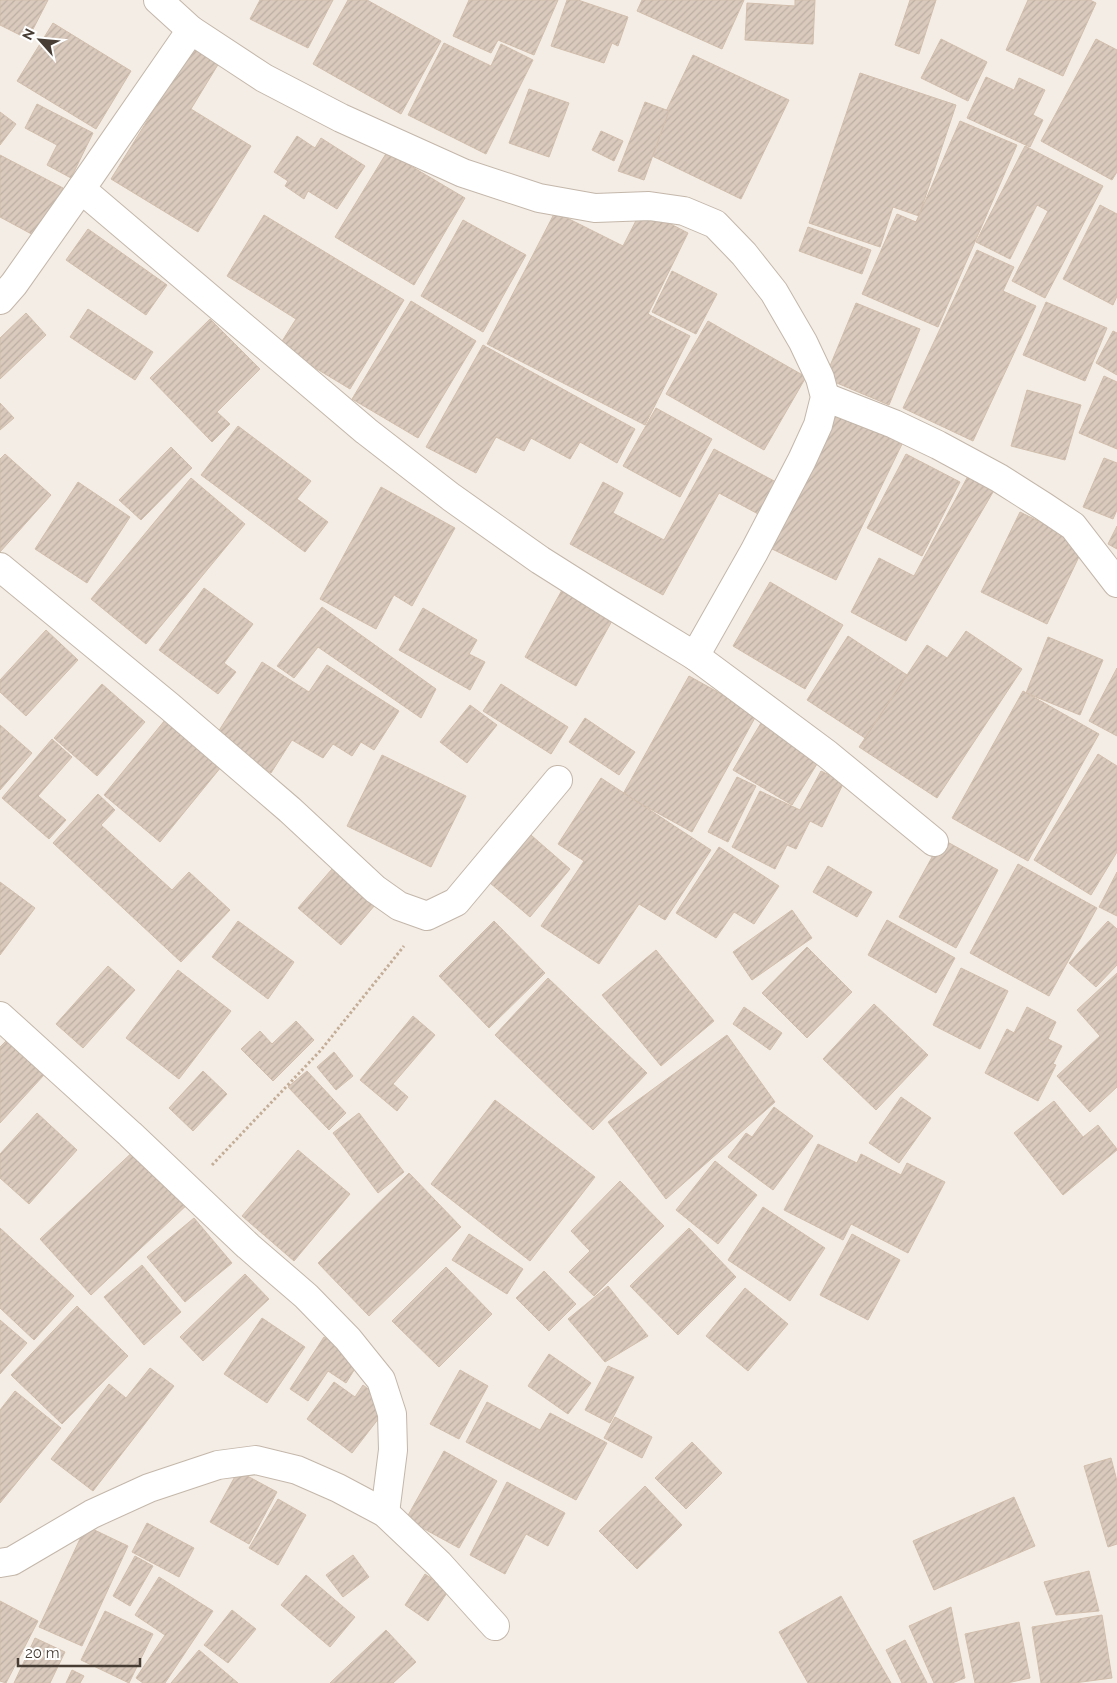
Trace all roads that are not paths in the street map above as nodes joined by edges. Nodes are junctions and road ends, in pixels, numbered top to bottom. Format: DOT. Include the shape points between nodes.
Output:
graph roads {
  1 [pos="158,0"];
  2 [pos="191,30"];
  3 [pos="81,189"];
  4 [pos="5,285"];
  5 [pos="826,397"];
  6 [pos="0,566"];
  7 [pos="1117,583"];
  8 [pos="695,656"];
  9 [pos="558,780"];
  10 [pos="934,842"];
  11 [pos="0,1016"];
  12 [pos="385,1513"];
  13 [pos="0,1563"];
  14 [pos="495,1626"];
  1 -- 2 [label="street"];
  2 -- 3 [label="street"];
  2 -- 5 [label="street" via="264,78 341,118 463,173 539,198 595,208 649,206 684,211 715,224 774,292 803,342"];
  3 -- 4 [label="street"];
  3 -- 8 [label="street" via="366,431 451,497 540,560"];
  5 -- 7 [label="street" via="938,444 1035,501 1073,526"];
  5 -- 8 [label="street" via="802,460"];
  6 -- 9 [label="street" via="169,706 290,810 375,889 399,906 427,916 456,902"];
  8 -- 10 [label="street" via="827,754"];
  11 -- 12 [label="street" via="306,1296 348,1339 381,1380 392,1414 393,1450"];
  12 -- 13 [label="street" via="297,1470 256,1460 218,1465 149,1488 92,1514 12,1561"];
  12 -- 14 [label="street" via="439,1564"];
}
